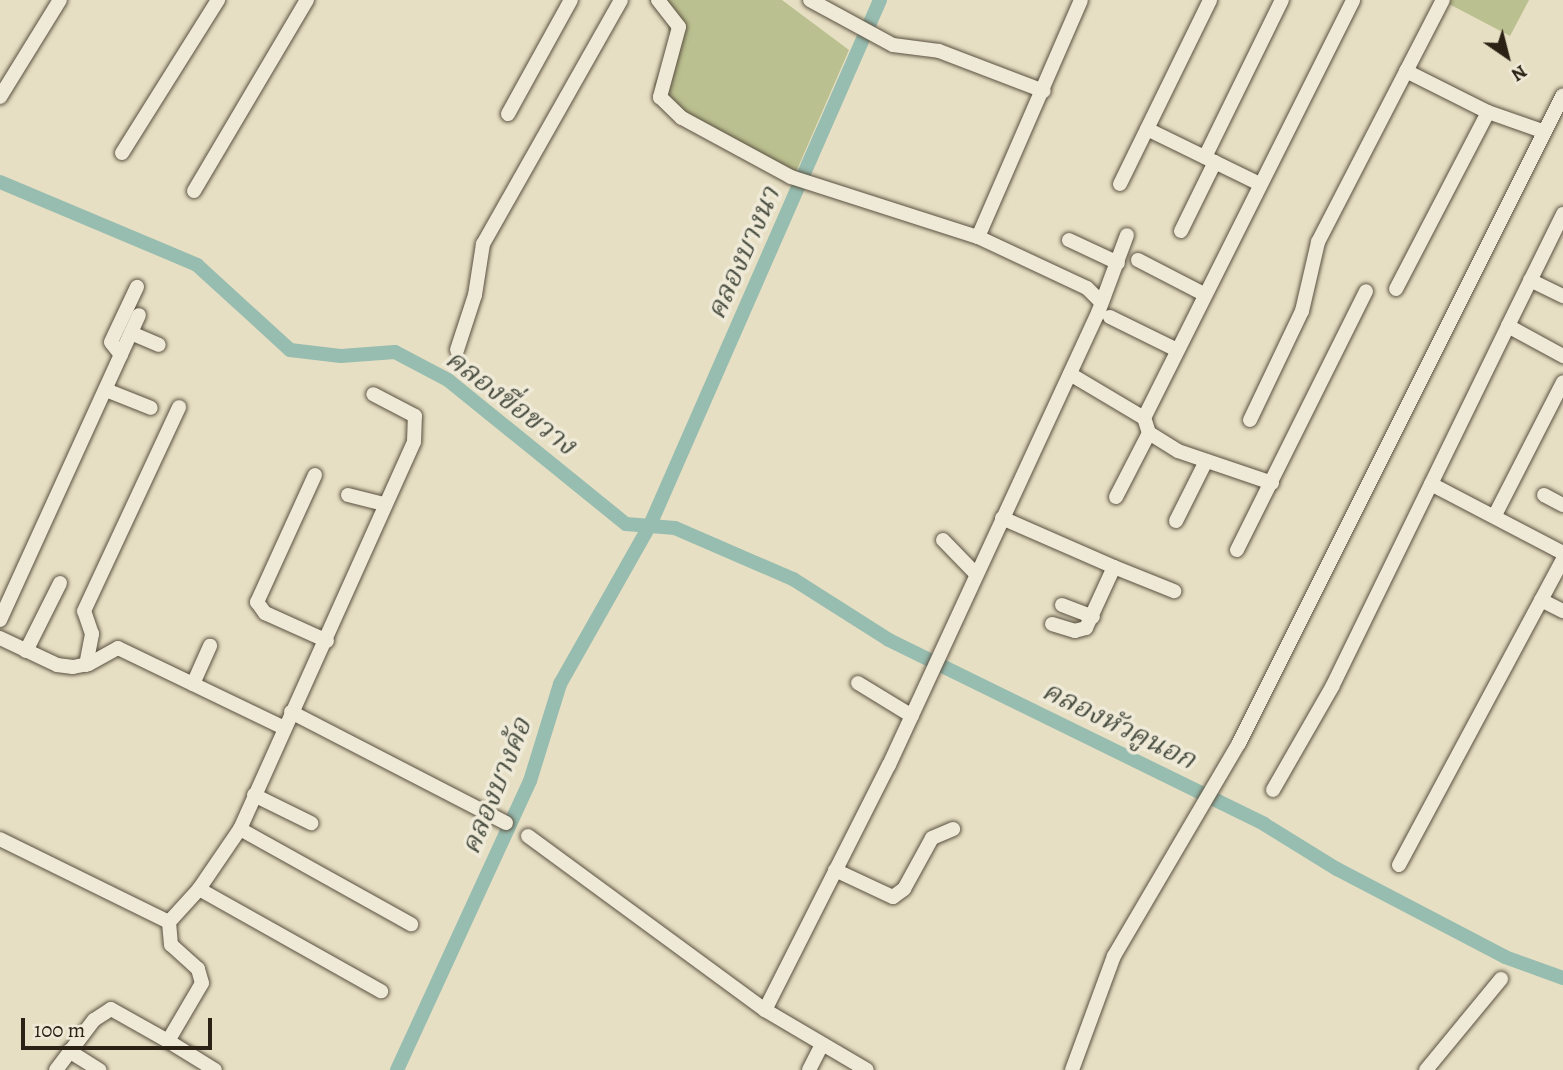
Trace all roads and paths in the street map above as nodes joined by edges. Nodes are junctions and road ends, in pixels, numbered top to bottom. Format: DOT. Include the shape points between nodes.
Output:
graph roads {
  1 [pos="60,0"];
  2 [pos="218,0"];
  3 [pos="307,0"];
  4 [pos="571,0"];
  5 [pos="621,0"];
  6 [pos="658,0"];
  7 [pos="810,0"];
  8 [pos="1081,0"];
  9 [pos="1210,0"];
  10 [pos="1282,0"];
  11 [pos="1353,0"];
  12 [pos="1443,0"];
  13 [pos="1406,71"];
  14 [pos="1044,91"];
  15 [pos="1563,95"];
  16 [pos="0,97"];
  17 [pos="1488,112"];
  18 [pos="508,114"];
  19 [pos="1147,130"];
  20 [pos="1545,132"];
  21 [pos="122,153"];
  22 [pos="1210,160"];
  23 [pos="1120,184"];
  24 [pos="1260,184"];
  25 [pos="194,191"];
  26 [pos="1563,214"];
  27 [pos="1181,231"];
  28 [pos="1127,235"];
  29 [pos="978,237"];
  30 [pos="1069,240"];
  31 [pos="1138,260"];
  32 [pos="1118,263"];
  33 [pos="1530,280"];
  34 [pos="137,287"];
  35 [pos="1396,289"];
  36 [pos="1366,291"];
  37 [pos="1204,294"];
  38 [pos="1563,296"];
  39 [pos="1100,300"];
  40 [pos="139,315"];
  41 [pos="1110,317"];
  42 [pos="1508,326"];
  43 [pos="131,333"];
  44 [pos="159,345"];
  45 [pos="457,350"];
  46 [pos="1177,351"];
  47 [pos="121,355"];
  48 [pos="1563,356"];
  49 [pos="1070,374"];
  50 [pos="1563,382"];
  51 [pos="106,390"];
  52 [pos="373,394"];
  53 [pos="179,407"];
  54 [pos="151,408"];
  55 [pos="1144,418"];
  56 [pos="1250,420"];
  57 [pos="1149,433"];
  58 [pos="1206,461"];
  59 [pos="315,475"];
  60 [pos="1272,483"];
  61 [pos="1431,484"];
  62 [pos="348,495"];
  63 [pos="1544,495"];
  64 [pos="1116,497"];
  65 [pos="385,504"];
  66 [pos="1563,505"];
  67 [pos="1495,515"];
  68 [pos="1002,518"];
  69 [pos="1176,521"];
  70 [pos="943,540"];
  71 [pos="1237,550"];
  72 [pos="1563,553"];
  73 [pos="1563,559"];
  74 [pos="1114,567"];
  75 [pos="976,575"];
  76 [pos="60,583"];
  77 [pos="1174,591"];
  78 [pos="1541,600"];
  79 [pos="1062,605"];
  80 [pos="1563,611"];
  81 [pos="1093,617"];
  82 [pos="0,620"];
  83 [pos="1052,624"];
  84 [pos="0,639"];
  85 [pos="327,641"];
  86 [pos="210,646"];
  87 [pos="26,651"];
  88 [pos="86,665"];
  89 [pos="858,683"];
  90 [pos="193,684"];
  91 [pos="291,712"];
  92 [pos="912,716"];
  93 [pos="282,727"];
  94 [pos="1273,790"];
  95 [pos="254,795"];
  96 [pos="311,823"];
  97 [pos="506,823"];
  98 [pos="240,829"];
  99 [pos="953,829"];
  100 [pos="528,836"];
  101 [pos="0,839"];
  102 [pos="1399,865"];
  103 [pos="835,870"];
  104 [pos="199,889"];
  105 [pos="169,922"];
  106 [pos="411,924"];
  107 [pos="1501,979"];
  108 [pos="381,991"];
  109 [pos="765,1010"];
  110 [pos="168,1041"];
  111 [pos="822,1045"];
  112 [pos="69,1051"];
  113 [pos="56,1070"];
  114 [pos="99,1070"];
  115 [pos="215,1070"];
  116 [pos="809,1070"];
  117 [pos="867,1070"];
  118 [pos="1072,1070"];
  119 [pos="1426,1070"];
  1 -- 16 [label="street"];
  2 -- 21 [label="street"];
  3 -- 25 [label="street"];
  4 -- 18 [label="street"];
  5 -- 45 [label="street" via="482,244 475,295"];
  6 -- 29 [label="street" via="680,27 660,83 663,103 682,118 791,177"];
  7 -- 14 [label="street" via="892,45 939,51"];
  8 -- 14 [label="street"];
  9 -- 19 [label="street"];
  10 -- 22 [label="street"];
  11 -- 24 [label="street"];
  12 -- 13 [label="street"];
  13 -- 17 [label="street"];
  13 -- 56 [label="street" via="1318,242 1302,311"];
  14 -- 29 [label="street"];
  15 -- 20 [label="street"];
  17 -- 20 [label="street"];
  17 -- 35 [label="street"];
  19 -- 22 [label="street"];
  19 -- 23 [label="street"];
  20 -- 118 [label="street" via="1220,777 1114,956"];
  22 -- 24 [label="street"];
  22 -- 27 [label="street"];
  24 -- 37 [label="street"];
  26 -- 33 [label="street"];
  28 -- 32 [label="street"];
  29 -- 39 [label="street" via="1087,288"];
  30 -- 32 [label="street"];
  31 -- 37 [label="street"];
  32 -- 39 [label="street"];
  33 -- 38 [label="street"];
  33 -- 42 [label="street"];
  34 -- 47 [label="street" via="111,342"];
  36 -- 60 [label="street"];
  37 -- 46 [label="street"];
  39 -- 49 [label="street"];
  40 -- 43 [label="street"];
  41 -- 46 [label="street"];
  42 -- 48 [label="street"];
  42 -- 61 [label="street"];
  43 -- 44 [label="street"];
  43 -- 47 [label="street"];
  46 -- 55 [label="street"];
  47 -- 51 [label="street"];
  49 -- 55 [label="street"];
  49 -- 68 [label="street"];
  50 -- 67 [label="street"];
  51 -- 54 [label="street"];
  51 -- 82 [label="street"];
  52 -- 65 [label="street" via="412,412 417,420 410,454"];
  53 -- 88 [label="street" via="84,611 92,634"];
  55 -- 57 [label="street"];
  57 -- 58 [label="street"];
  57 -- 64 [label="street"];
  58 -- 60 [label="street"];
  58 -- 69 [label="street"];
  59 -- 85 [label="street" via="257,602 265,613"];
  60 -- 71 [label="street"];
  61 -- 67 [label="street"];
  61 -- 94 [label="street" via="1332,687"];
  62 -- 65 [label="street"];
  63 -- 66 [label="street"];
  65 -- 85 [label="street"];
  67 -- 72 [label="street"];
  68 -- 74 [label="street"];
  68 -- 75 [label="street"];
  70 -- 75 [label="street"];
  73 -- 78 [label="street"];
  74 -- 77 [label="street"];
  74 -- 81 [label="street"];
  75 -- 92 [label="street"];
  76 -- 87 [label="street"];
  78 -- 80 [label="street"];
  78 -- 102 [label="street"];
  79 -- 81 [label="street"];
  81 -- 83 [label="street" via="1082,631"];
  84 -- 87 [label="street"];
  85 -- 91 [label="street"];
  86 -- 90 [label="street"];
  87 -- 88 [label="street" via="57,665"];
  88 -- 90 [label="street" via="118,648"];
  89 -- 92 [label="street"];
  90 -- 93 [label="street"];
  91 -- 93 [label="street"];
  91 -- 97 [label="street"];
  92 -- 103 [label="street"];
  93 -- 95 [label="street"];
  95 -- 96 [label="street"];
  95 -- 98 [label="street"];
  98 -- 104 [label="street"];
  98 -- 106 [label="street"];
  99 -- 103 [label="street" via="932,838 904,889 893,897"];
  100 -- 109 [label="street"];
  101 -- 105 [label="street"];
  103 -- 109 [label="street"];
  104 -- 105 [label="street"];
  104 -- 108 [label="street"];
  105 -- 110 [label="street" via="171,945 202,977 182,1023"];
  107 -- 119 [label="street"];
  109 -- 111 [label="street"];
  110 -- 112 [label="street" via="111,1009 94,1020"];
  110 -- 115 [label="street"];
  111 -- 116 [label="street"];
  111 -- 117 [label="street"];
  112 -- 113 [label="street"];
  112 -- 114 [label="street"];
}
